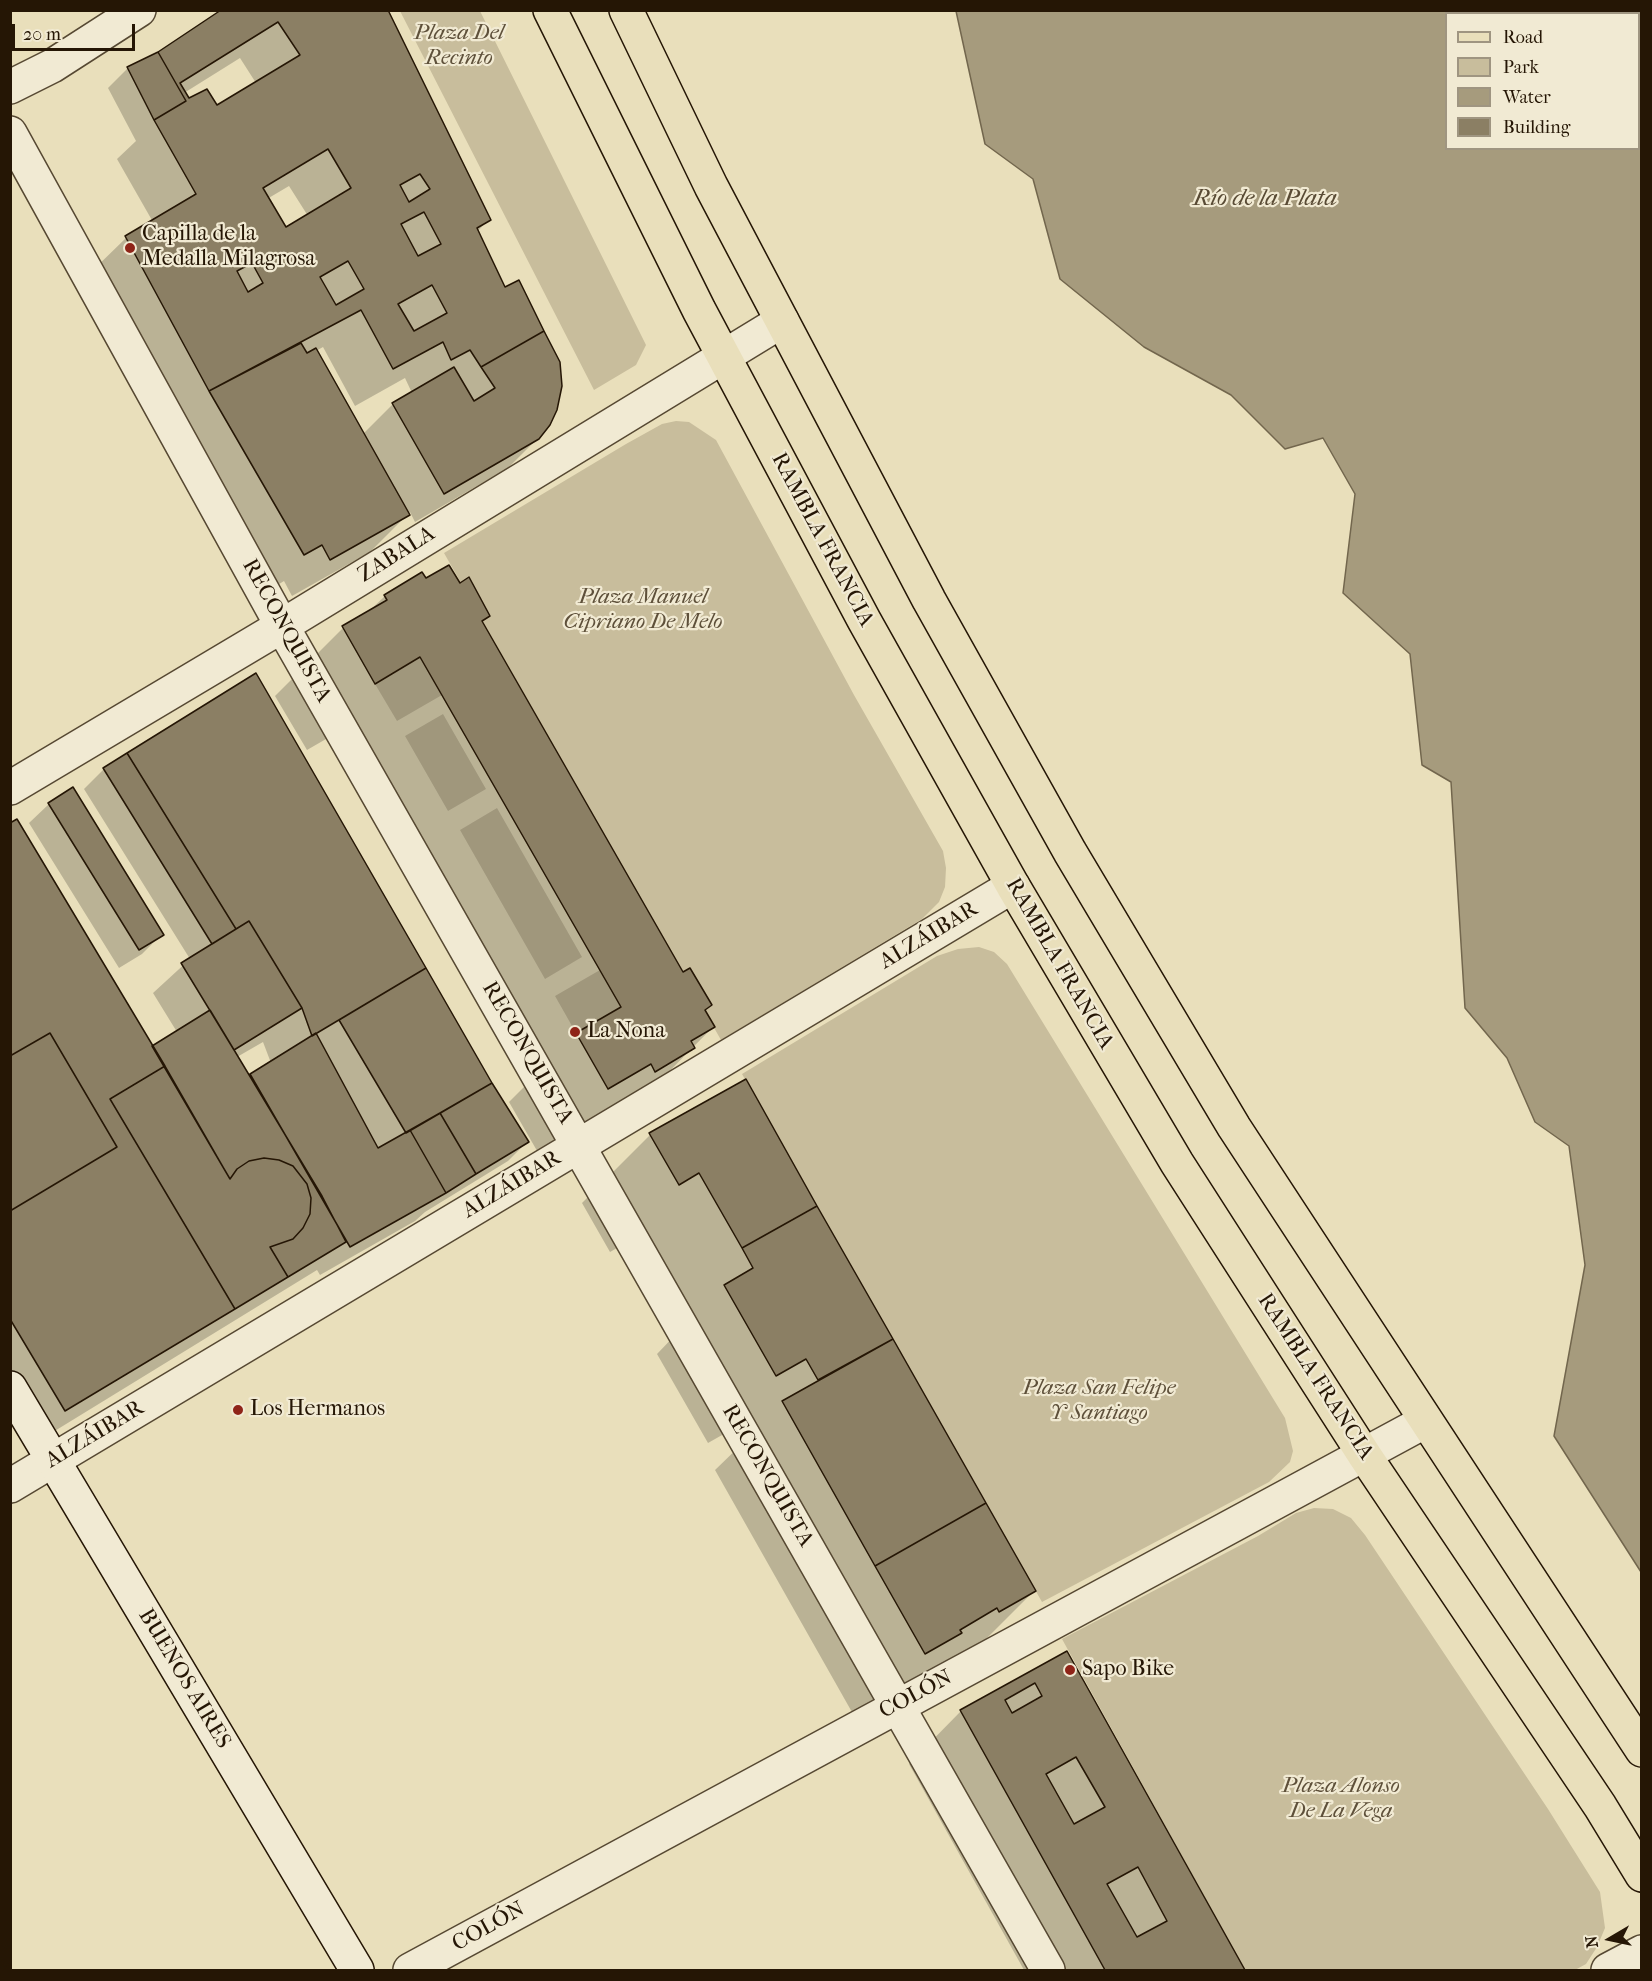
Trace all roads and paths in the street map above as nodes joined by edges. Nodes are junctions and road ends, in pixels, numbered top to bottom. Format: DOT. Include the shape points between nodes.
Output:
graph roads {
  1 [pos="139,10"];
  2 [pos="550,10"];
  3 [pos="626,10"];
  4 [pos="10,87"];
  5 [pos="10,133"];
  6 [pos="782,321"];
  7 [pos="724,355"];
  8 [pos="282,626"];
  9 [pos="10,788"];
  10 [pos="1013,886"];
  11 [pos="579,1144"];
  12 [pos="10,1388"];
  13 [pos="1424,1422"];
  14 [pos="1365,1456"];
  15 [pos="53,1460"];
  16 [pos="10,1486"];
  17 [pos="897,1705"];
  18 [pos="1641,1750"];
  19 [pos="1641,1875"];
  20 [pos="1641,1952"];
  21 [pos="357,1971"];
  22 [pos="410,1971"];
  23 [pos="1048,1971"];
  24 [pos="1608,1971"];
  1 -- 4 [label="street" via="52,66"];
  2 -- 7 [label="main road, RAMBLA FRANCIA"];
  3 -- 6 [label="main road"];
  5 -- 8 [label="street, RECONQUISTA"];
  6 -- 7 [label="street, ZABALA"];
  6 -- 13 [label="main road" via="929,600 1070,852 1234,1127"];
  7 -- 8 [label="street, ZABALA"];
  7 -- 10 [label="main road, RAMBLA FRANCIA" via="864,620"];
  8 -- 9 [label="street, ZABALA"];
  8 -- 11 [label="street, RECONQUISTA"];
  10 -- 11 [label="street, ALZÁIBAR"];
  10 -- 14 [label="main road, RAMBLA FRANCIA" via="1177,1163"];
  11 -- 15 [label="street, ALZÁIBAR"];
  11 -- 17 [label="street, RECONQUISTA"];
  12 -- 15 [label="street, BUENOS AIRES"];
  13 -- 14 [label="street, COLÓN"];
  13 -- 18 [label="main road"];
  14 -- 17 [label="street, COLÓN"];
  14 -- 19 [label="main road, RAMBLA FRANCIA" via="1600,1806"];
  15 -- 16 [label="street, ALZÁIBAR"];
  15 -- 21 [label="street, BUENOS AIRES"];
  17 -- 22 [label="street, COLÓN"];
  17 -- 23 [label="street, RECONQUISTA"];
  20 -- 24 [label="street"];
}
